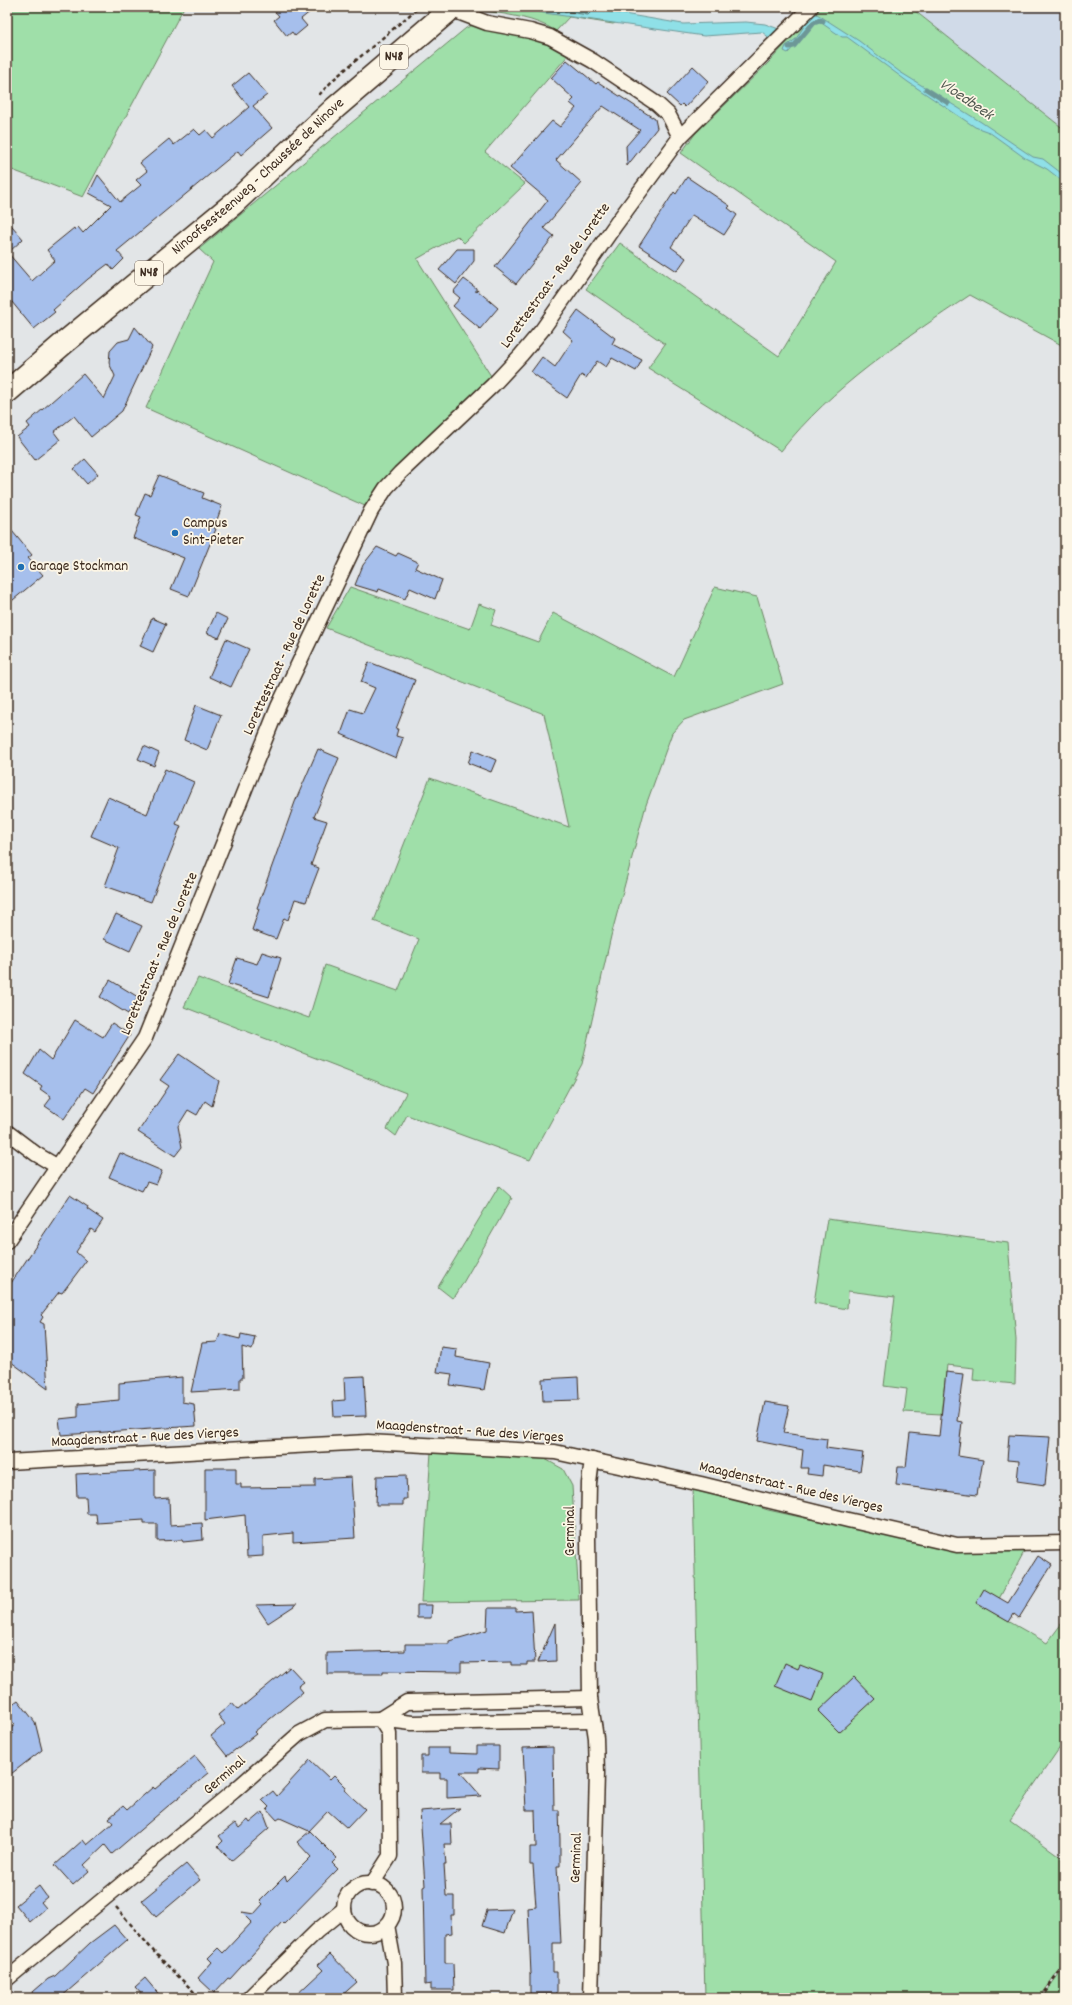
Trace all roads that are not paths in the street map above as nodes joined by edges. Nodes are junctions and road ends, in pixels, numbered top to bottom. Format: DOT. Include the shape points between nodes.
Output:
graph roads {
  1 [pos="811,7"];
  2 [pos="451,8"];
  3 [pos="680,137"];
  4 [pos="7,392"];
  5 [pos="7,1132"];
  6 [pos="58,1167"];
  7 [pos="7,1242"];
  8 [pos="592,1460"];
  9 [pos="7,1462"];
  10 [pos="1065,1543"];
  11 [pos="590,1698"];
  12 [pos="380,1719"];
  13 [pos="592,1720"];
  14 [pos="372,1884"];
  15 [pos="344,1909"];
  16 [pos="387,1925"];
  17 [pos="7,1979"];
  18 [pos="249,1998"];
  19 [pos="395,1998"];
  20 [pos="591,1998"];
  1 -- 3 [label="street, Lorettestraat - Rue de Lorette"];
  2 -- 3 [label="street" via="487,23 550,38 593,61 657,104 668,114"];
  2 -- 4 [label="main road, Ninoofsesteenweg - Chaussée de Ninove / N48" via="335,108 234,203"];
  3 -- 6 [label="street, Lorettestraat - Rue de Lorette" via="542,330 493,385 400,473 386,488 371,511 278,707 152,1025"];
  5 -- 6 [label="street"];
  6 -- 7 [label="street, Lorettestraat - Rue de Lorette"];
  8 -- 9 [label="street, Maagdenstraat - Rue des Vierges" via="555,1452 368,1442"];
  8 -- 10 [label="street, Maagdenstraat - Rue des Vierges" via="957,1545"];
  8 -- 11 [label="street, Germinal" via="587,1510"];
  11 -- 12 [label="street" via="407,1702"];
  11 -- 13 [label="street, Germinal"];
  12 -- 13 [label="street, Germinal" via="412,1723"];
  12 -- 14 [label="street" via="389,1733 390,1856"];
  12 -- 17 [label="street, Germinal" via="325,1720 299,1734"];
  13 -- 20 [label="street, Germinal" via="596,1738 597,1773"];
  14 -- 15 [label="street" via="358,1886 351,1891 345,1900"];
  14 -- 16 [label="street" via="386,1890 391,1898 394,1908"];
  15 -- 16 [label="street" via="346,1919 360,1932 379,1931"];
  15 -- 18 [label="street" via="317,1931"];
  16 -- 19 [label="street" via="394,1963"];
}
